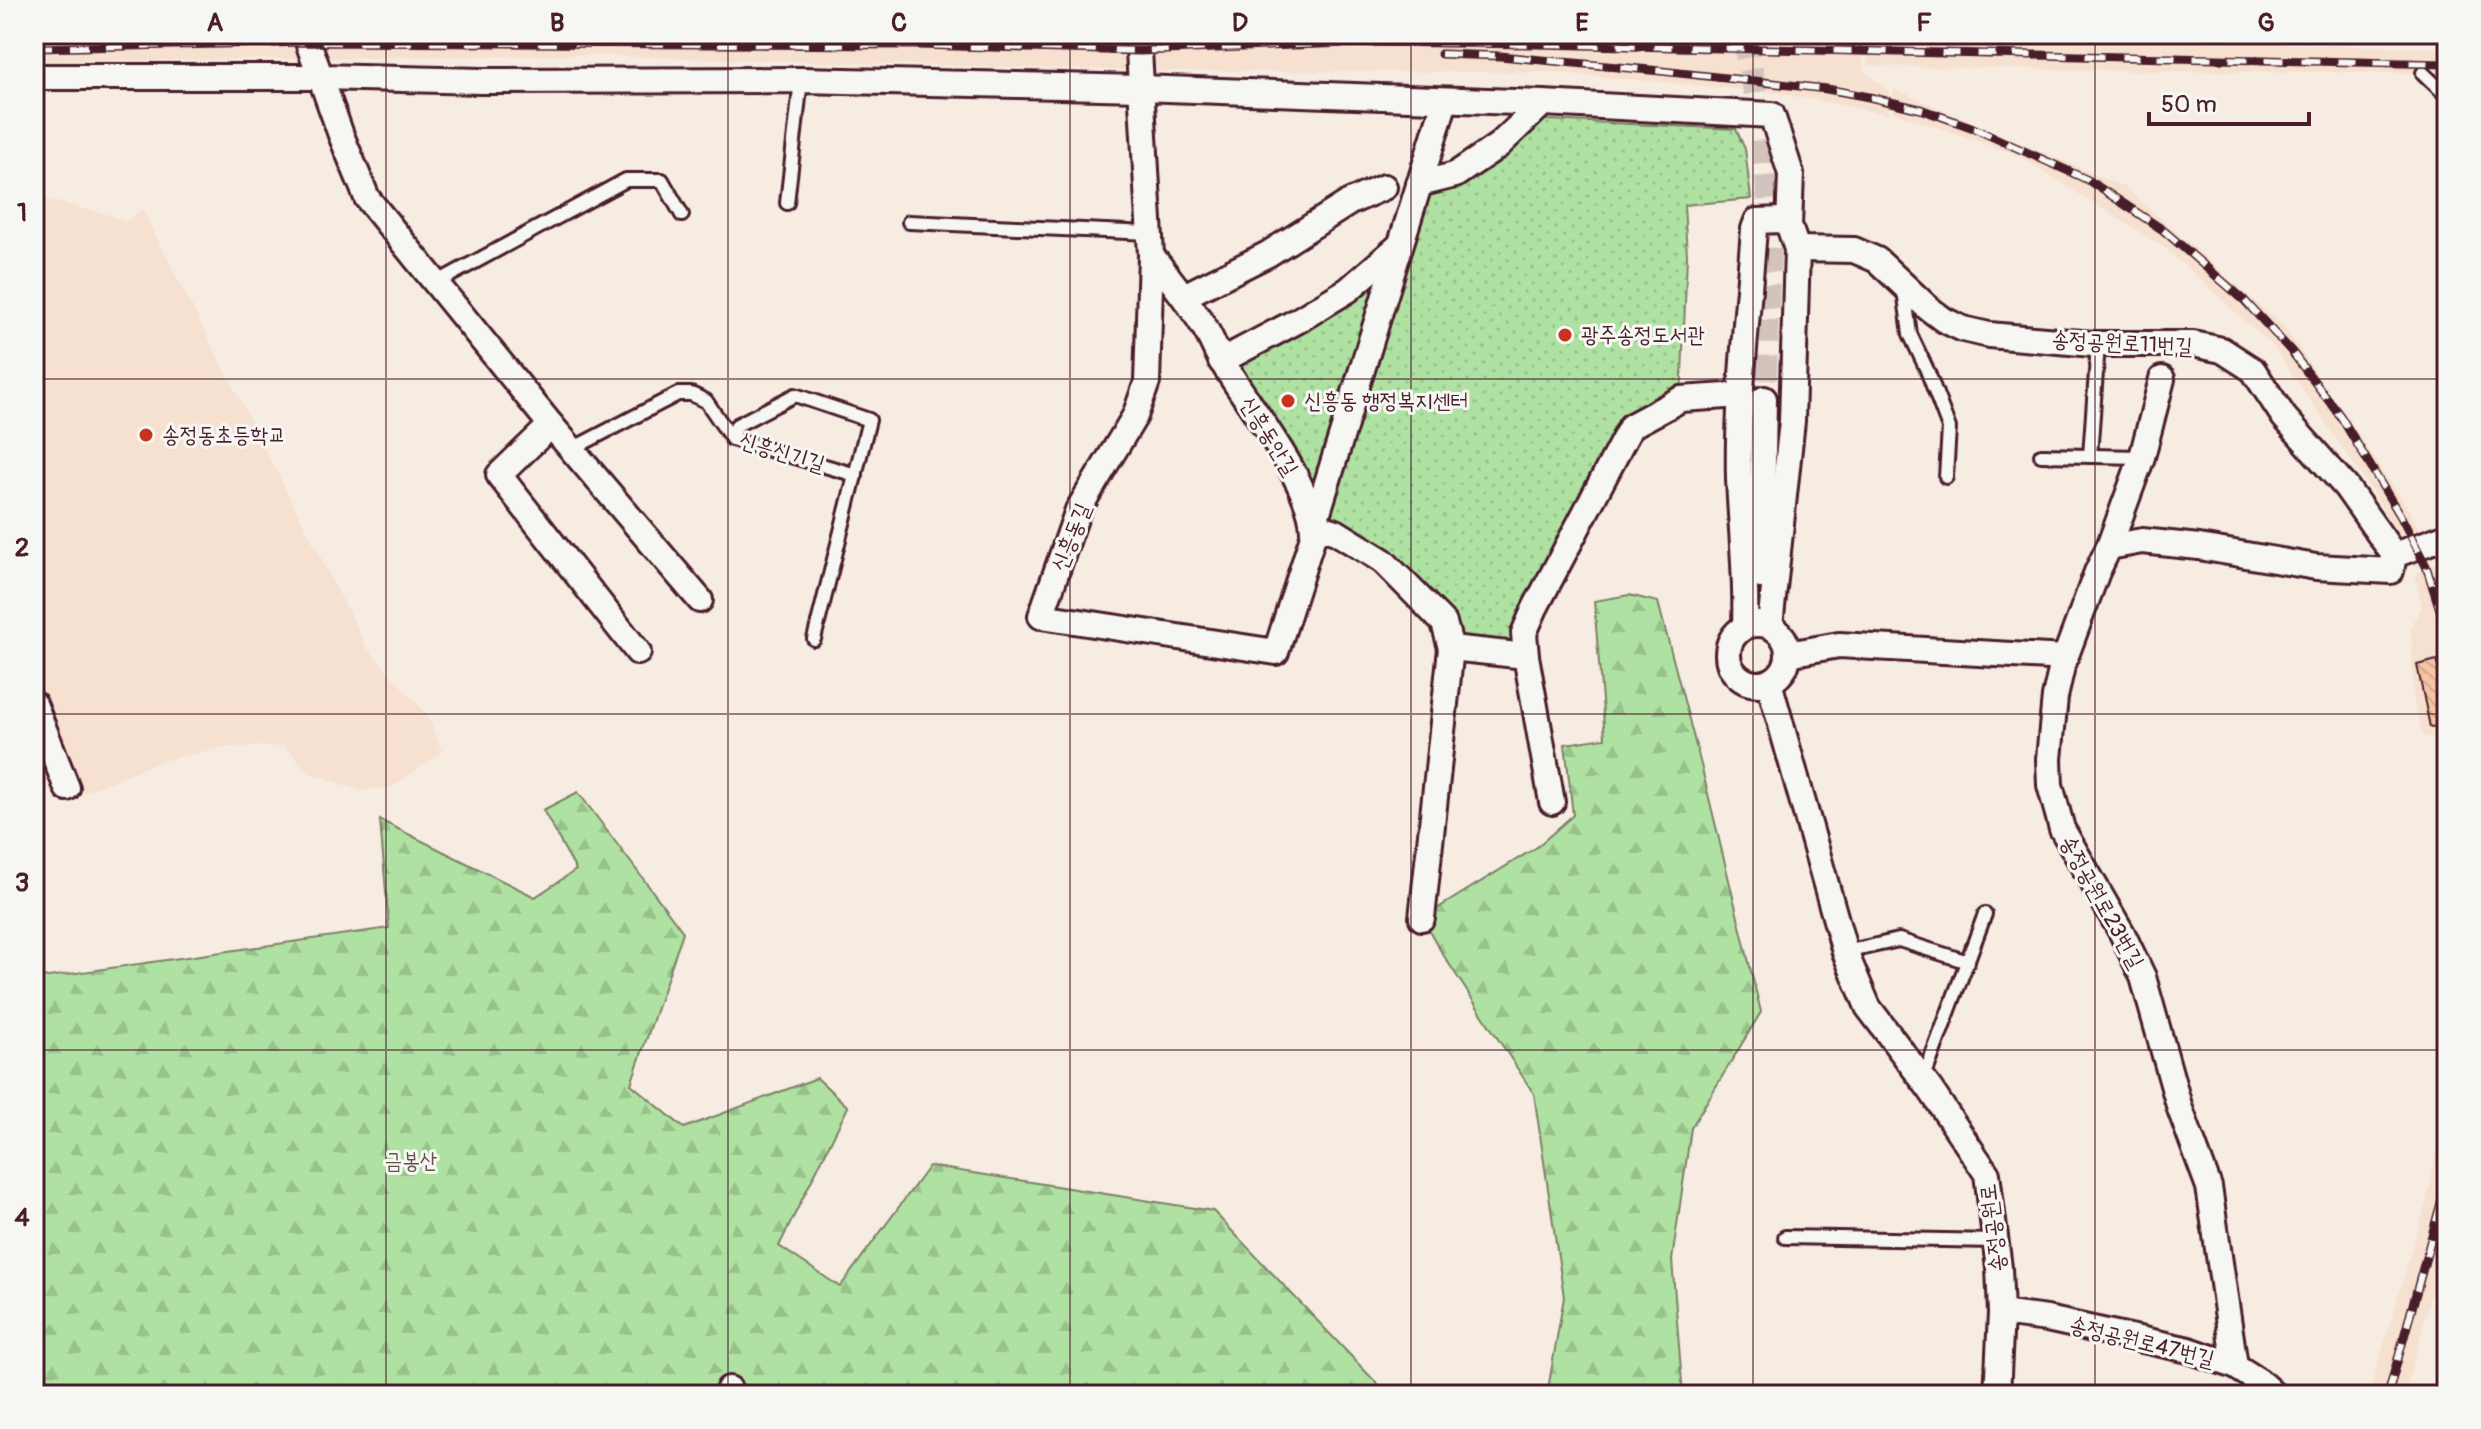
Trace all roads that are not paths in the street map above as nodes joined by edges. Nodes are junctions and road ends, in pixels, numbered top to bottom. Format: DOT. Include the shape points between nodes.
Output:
graph roads {
  1 [pos="307,34"];
  2 [pos="1138,34"];
  3 [pos="2423,73"];
  4 [pos="34,77"];
  5 [pos="320,77"];
  6 [pos="801,80"];
  7 [pos="1141,88"];
  8 [pos="2447,96"];
  9 [pos="1445,101"];
  10 [pos="1543,103"];
  11 [pos="1419,184"];
  12 [pos="1384,187"];
  13 [pos="787,203"];
  14 [pos="682,215"];
  15 [pos="909,222"];
  16 [pos="1793,237"];
  17 [pos="1150,244"];
  18 [pos="1400,245"];
  19 [pos="436,283"];
  20 [pos="1903,287"];
  21 [pos="1184,296"];
  22 [pos="2098,344"];
  23 [pos="1221,361"];
  24 [pos="2162,379"];
  25 [pos="1753,397"];
  26 [pos="551,425"];
  27 [pos="732,439"];
  28 [pos="572,449"];
  29 [pos="2041,455"];
  30 [pos="2090,456"];
  31 [pos="2142,457"];
  32 [pos="856,475"];
  33 [pos="1946,477"];
  34 [pos="1314,525"];
  35 [pos="2447,536"];
  36 [pos="2109,547"];
  37 [pos="2394,555"];
  38 [pos="700,600"];
  39 [pos="1758,625"];
  40 [pos="814,639"];
  41 [pos="1451,648"];
  42 [pos="638,652"];
  43 [pos="1788,654"];
  44 [pos="1526,656"];
  45 [pos="2065,658"];
  46 [pos="1769,682"];
  47 [pos="34,704"];
  48 [pos="67,788"];
  49 [pos="1552,802"];
  50 [pos="1985,914"];
  51 [pos="1422,918"];
  52 [pos="1845,952"];
  53 [pos="1968,962"];
  54 [pos="1923,1080"];
  55 [pos="1785,1237"];
  56 [pos="1996,1241"];
  57 [pos="2001,1313"];
  58 [pos="2235,1366"];
  59 [pos="1997,1395"];
  60 [pos="2274,1395"];
  1 -- 5 [label="street"];
  2 -- 7 [label="street, 신흥동길"];
  3 -- 8 [label="lane"];
  4 -- 5 [label="street"];
  5 -- 6 [label="street"];
  5 -- 19 [label="street" via="367,198"];
  6 -- 7 [label="street"];
  6 -- 13 [label="lane"];
  7 -- 9 [label="street"];
  7 -- 17 [label="street, 신흥동길"];
  9 -- 10 [label="street"];
  9 -- 11 [label="street"];
  10 -- 11 [label="street" via="1499,145 1455,175"];
  10 -- 16 [label="street" via="1772,115 1791,174"];
  11 -- 18 [label="street"];
  12 -- 21 [label="street"];
  14 -- 19 [label="lane" via="662,180 626,180"];
  15 -- 17 [label="lane"];
  16 -- 20 [label="street, 송정공원로11번길" via="1877,260"];
  16 -- 25 [label="street, 송정공원로11번길" via="1781,220 1757,221 1754,229"];
  16 -- 39 [label="street" via="1792,421"];
  17 -- 21 [label="street, 신흥동안길"];
  17 -- 34 [label="street, 신흥동길" via="1143,398 1078,510 1041,616 1276,652"];
  18 -- 23 [label="street" via="1348,290"];
  18 -- 34 [label="street"];
  19 -- 26 [label="street"];
  20 -- 22 [label="street, 송정공원로11번길" via="1963,329"];
  20 -- 33 [label="lane" via="1910,334 1949,428"];
  21 -- 23 [label="street, 신흥동안길"];
  22 -- 30 [label="lane"];
  22 -- 37 [label="street, 송정공원로11번길" via="2193,344 2222,350 2253,370"];
  23 -- 34 [label="street, 신흥동안길" via="1296,476"];
  24 -- 31 [label="street, 송정공원로23번길"];
  25 -- 39 [label="street" via="1739,477 1746,599"];
  25 -- 44 [label="street" via="1681,399 1631,426 1535,608 1524,633"];
  26 -- 28 [label="street"];
  26 -- 42 [label="street" via="499,475"];
  27 -- 28 [label="lane, 신흥신기길" via="706,401 678,394"];
  27 -- 32 [label="lane, 신흥신기길"];
  27 -- 32 [label="lane" via="737,425 795,395 869,420"];
  28 -- 38 [label="street"];
  29 -- 30 [label="lane"];
  30 -- 31 [label="lane"];
  31 -- 36 [label="street, 송정공원로23번길"];
  32 -- 40 [label="lane"];
  34 -- 41 [label="street" via="1383,561 1444,623"];
  35 -- 37 [label="street"];
  36 -- 37 [label="street" via="2142,541 2316,567 2391,571"];
  36 -- 45 [label="street, 송정공원로23번길"];
  39 -- 43 [label="street" via="1782,635"];
  39 -- 46 [label="street" via="1730,639 1727,658 1745,681"];
  41 -- 44 [label="street"];
  41 -- 51 [label="street"];
  43 -- 45 [label="street" via="1839,645"];
  43 -- 46 [label="street" via="1781,673"];
  44 -- 49 [label="street"];
  45 -- 58 [label="street, 송정공원로23번길" via="2049,759 2054,804 2062,829 2143,977 2180,1109 2209,1187"];
  46 -- 52 [label="street, 송정공원로"];
  47 -- 48 [label="street"];
  50 -- 53 [label="lane"];
  52 -- 53 [label="lane" via="1899,940"];
  52 -- 54 [label="street, 송정공원로" via="1868,1007"];
  53 -- 54 [label="lane"];
  54 -- 56 [label="street, 송정공원로" via="1987,1174"];
  55 -- 56 [label="lane"];
  56 -- 57 [label="street, 송정공원로"];
  57 -- 58 [label="street, 송정공원로47번길" via="2189,1350"];
  57 -- 59 [label="street, 송정공원로"];
  58 -- 60 [label="street, 송정공원로47번길"];
}
